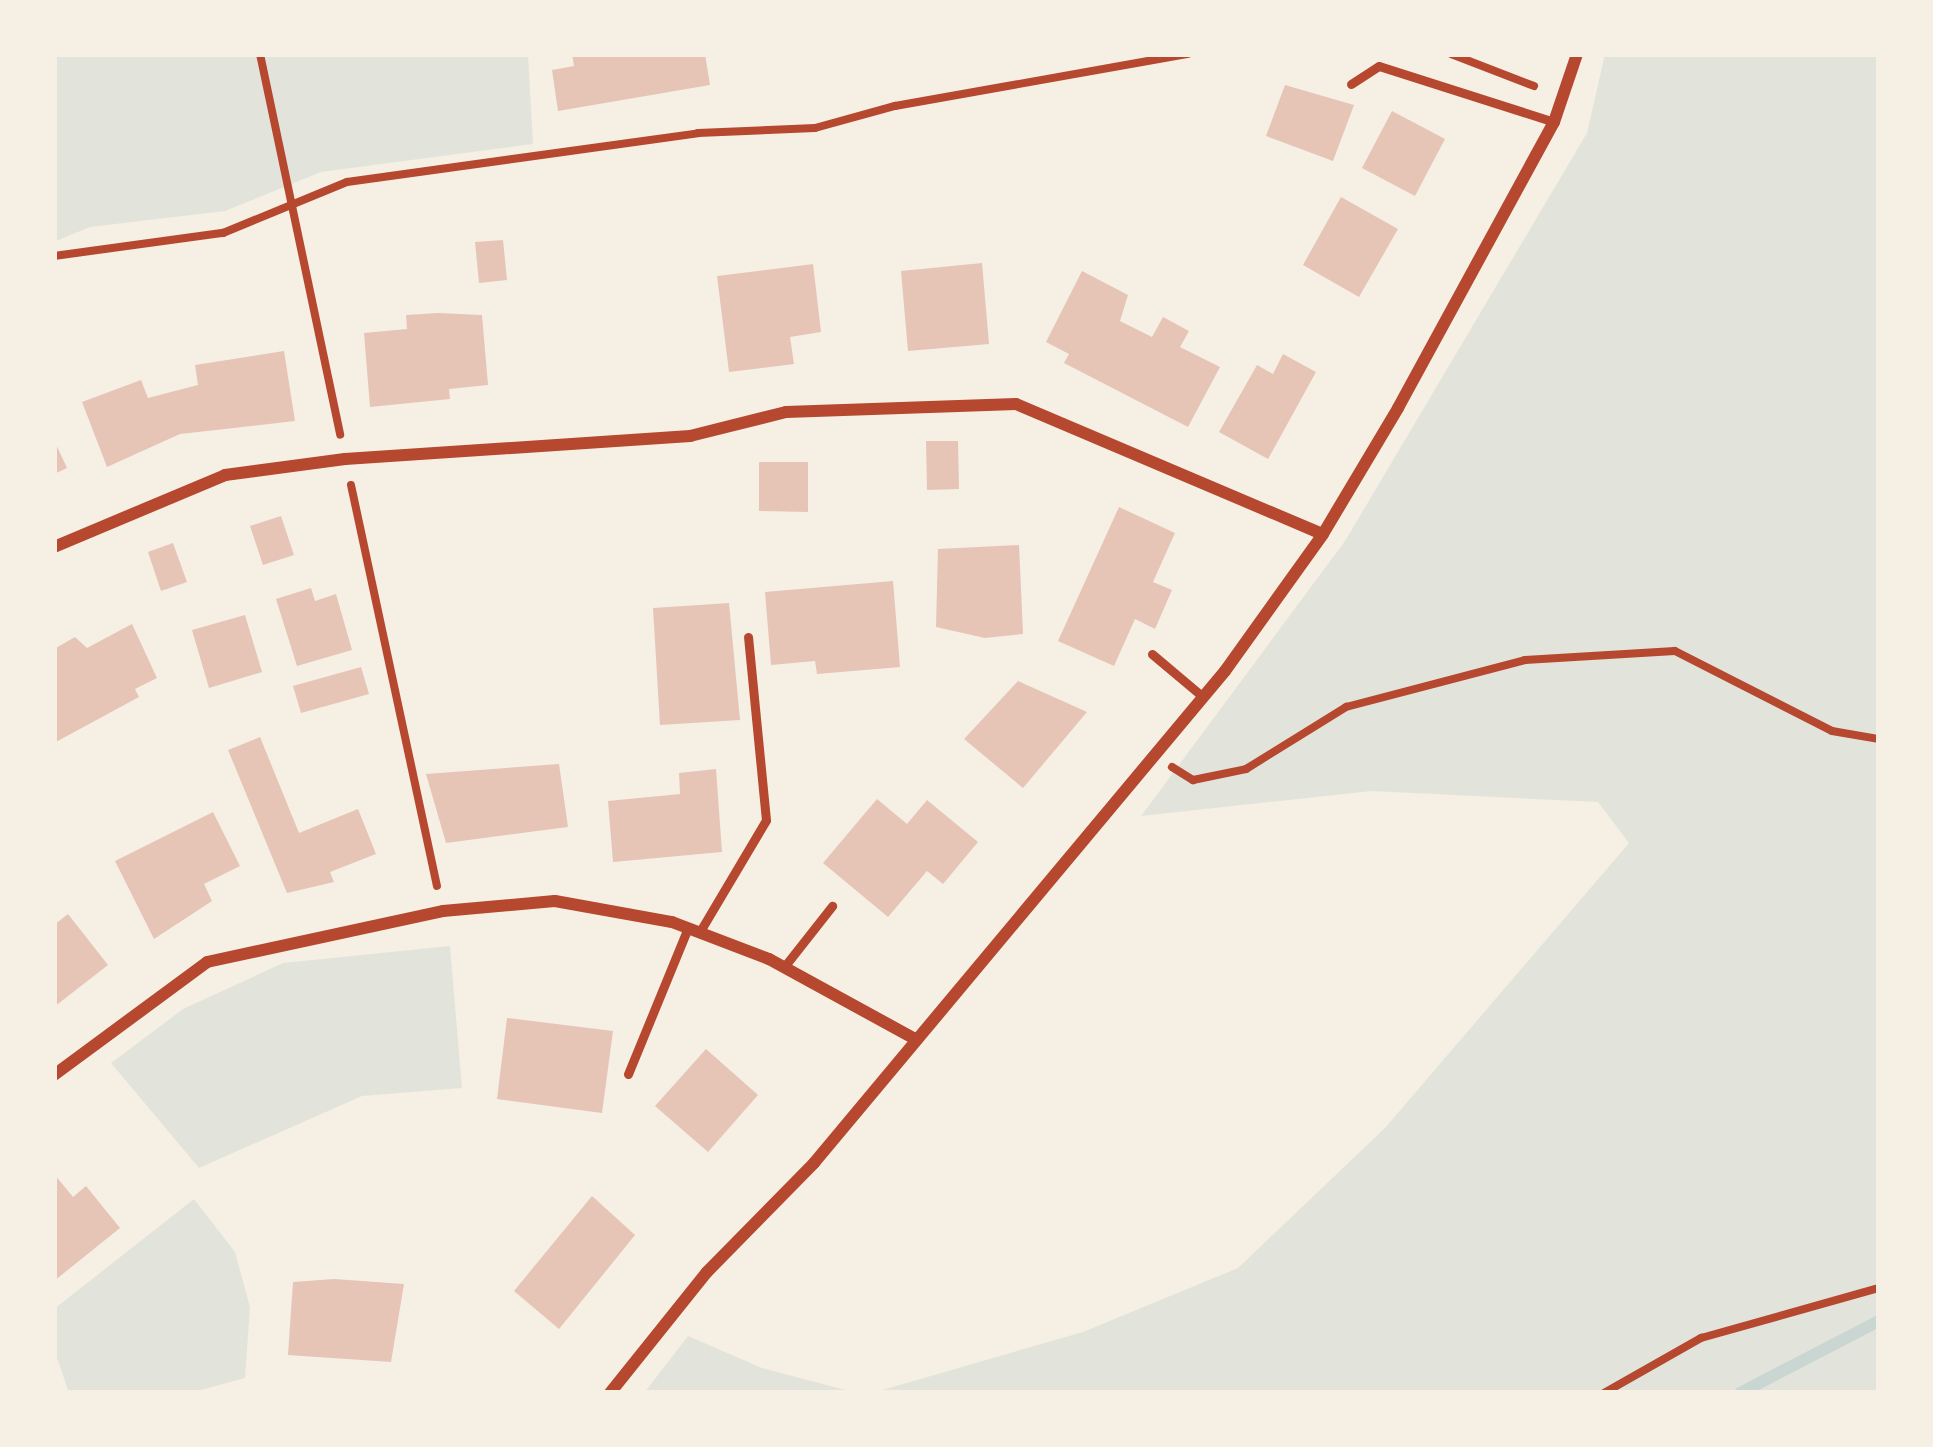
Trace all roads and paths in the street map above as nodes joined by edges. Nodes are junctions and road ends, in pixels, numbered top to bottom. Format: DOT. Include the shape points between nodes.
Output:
graph roads {
  1 [pos="260,54"];
  2 [pos="1188,54"];
  3 [pos="1451,54"];
  4 [pos="1577,54"];
  5 [pos="1351,84"];
  6 [pos="1565,98"];
  7 [pos="1554,122"];
  8 [pos="289,202"];
  9 [pos="54,256"];
  10 [pos="345,459"];
  11 [pos="1323,534"];
  12 [pos="54,547"];
  13 [pos="748,637"];
  14 [pos="1152,654"];
  15 [pos="1203,698"];
  16 [pos="1879,739"];
  17 [pos="1156,756"];
  18 [pos="832,905"];
  19 [pos="443,911"];
  20 [pos="694,930"];
  21 [pos="784,967"];
  22 [pos="915,1039"];
  23 [pos="628,1073"];
  24 [pos="54,1075"];
  25 [pos="1879,1288"];
  26 [pos="610,1393"];
  27 [pos="1604,1393"];
  1 -- 8 [label="path"];
  2 -- 8 [label="path" via="895,106 815,128 698,134 347,182"];
  3 -- 6 [label="path"];
  4 -- 6 [label="street"];
  5 -- 7 [label="lane" via="1379,66"];
  6 -- 7 [label="street"];
  7 -- 11 [label="street"];
  8 -- 9 [label="path" via="224,233"];
  8 -- 10 [label="path"];
  10 -- 11 [label="street" via="690,436 786,412 1016,404"];
  10 -- 12 [label="street" via="224,475"];
  10 -- 19 [label="path"];
  11 -- 15 [label="street"];
  13 -- 20 [label="lane" via="766,820"];
  14 -- 15 [label="lane"];
  15 -- 17 [label="street"];
  16 -- 17 [label="path" via="1832,731 1675,651 1526,660 1346,707 1246,769 1192,780"];
  17 -- 22 [label="street"];
  18 -- 21 [label="lane"];
  19 -- 20 [label="street" via="554,901"];
  19 -- 24 [label="street" via="207,962"];
  20 -- 21 [label="street"];
  20 -- 23 [label="lane"];
  21 -- 22 [label="street"];
  22 -- 26 [label="street"];
  25 -- 27 [label="path" via="1701,1338"];
}
